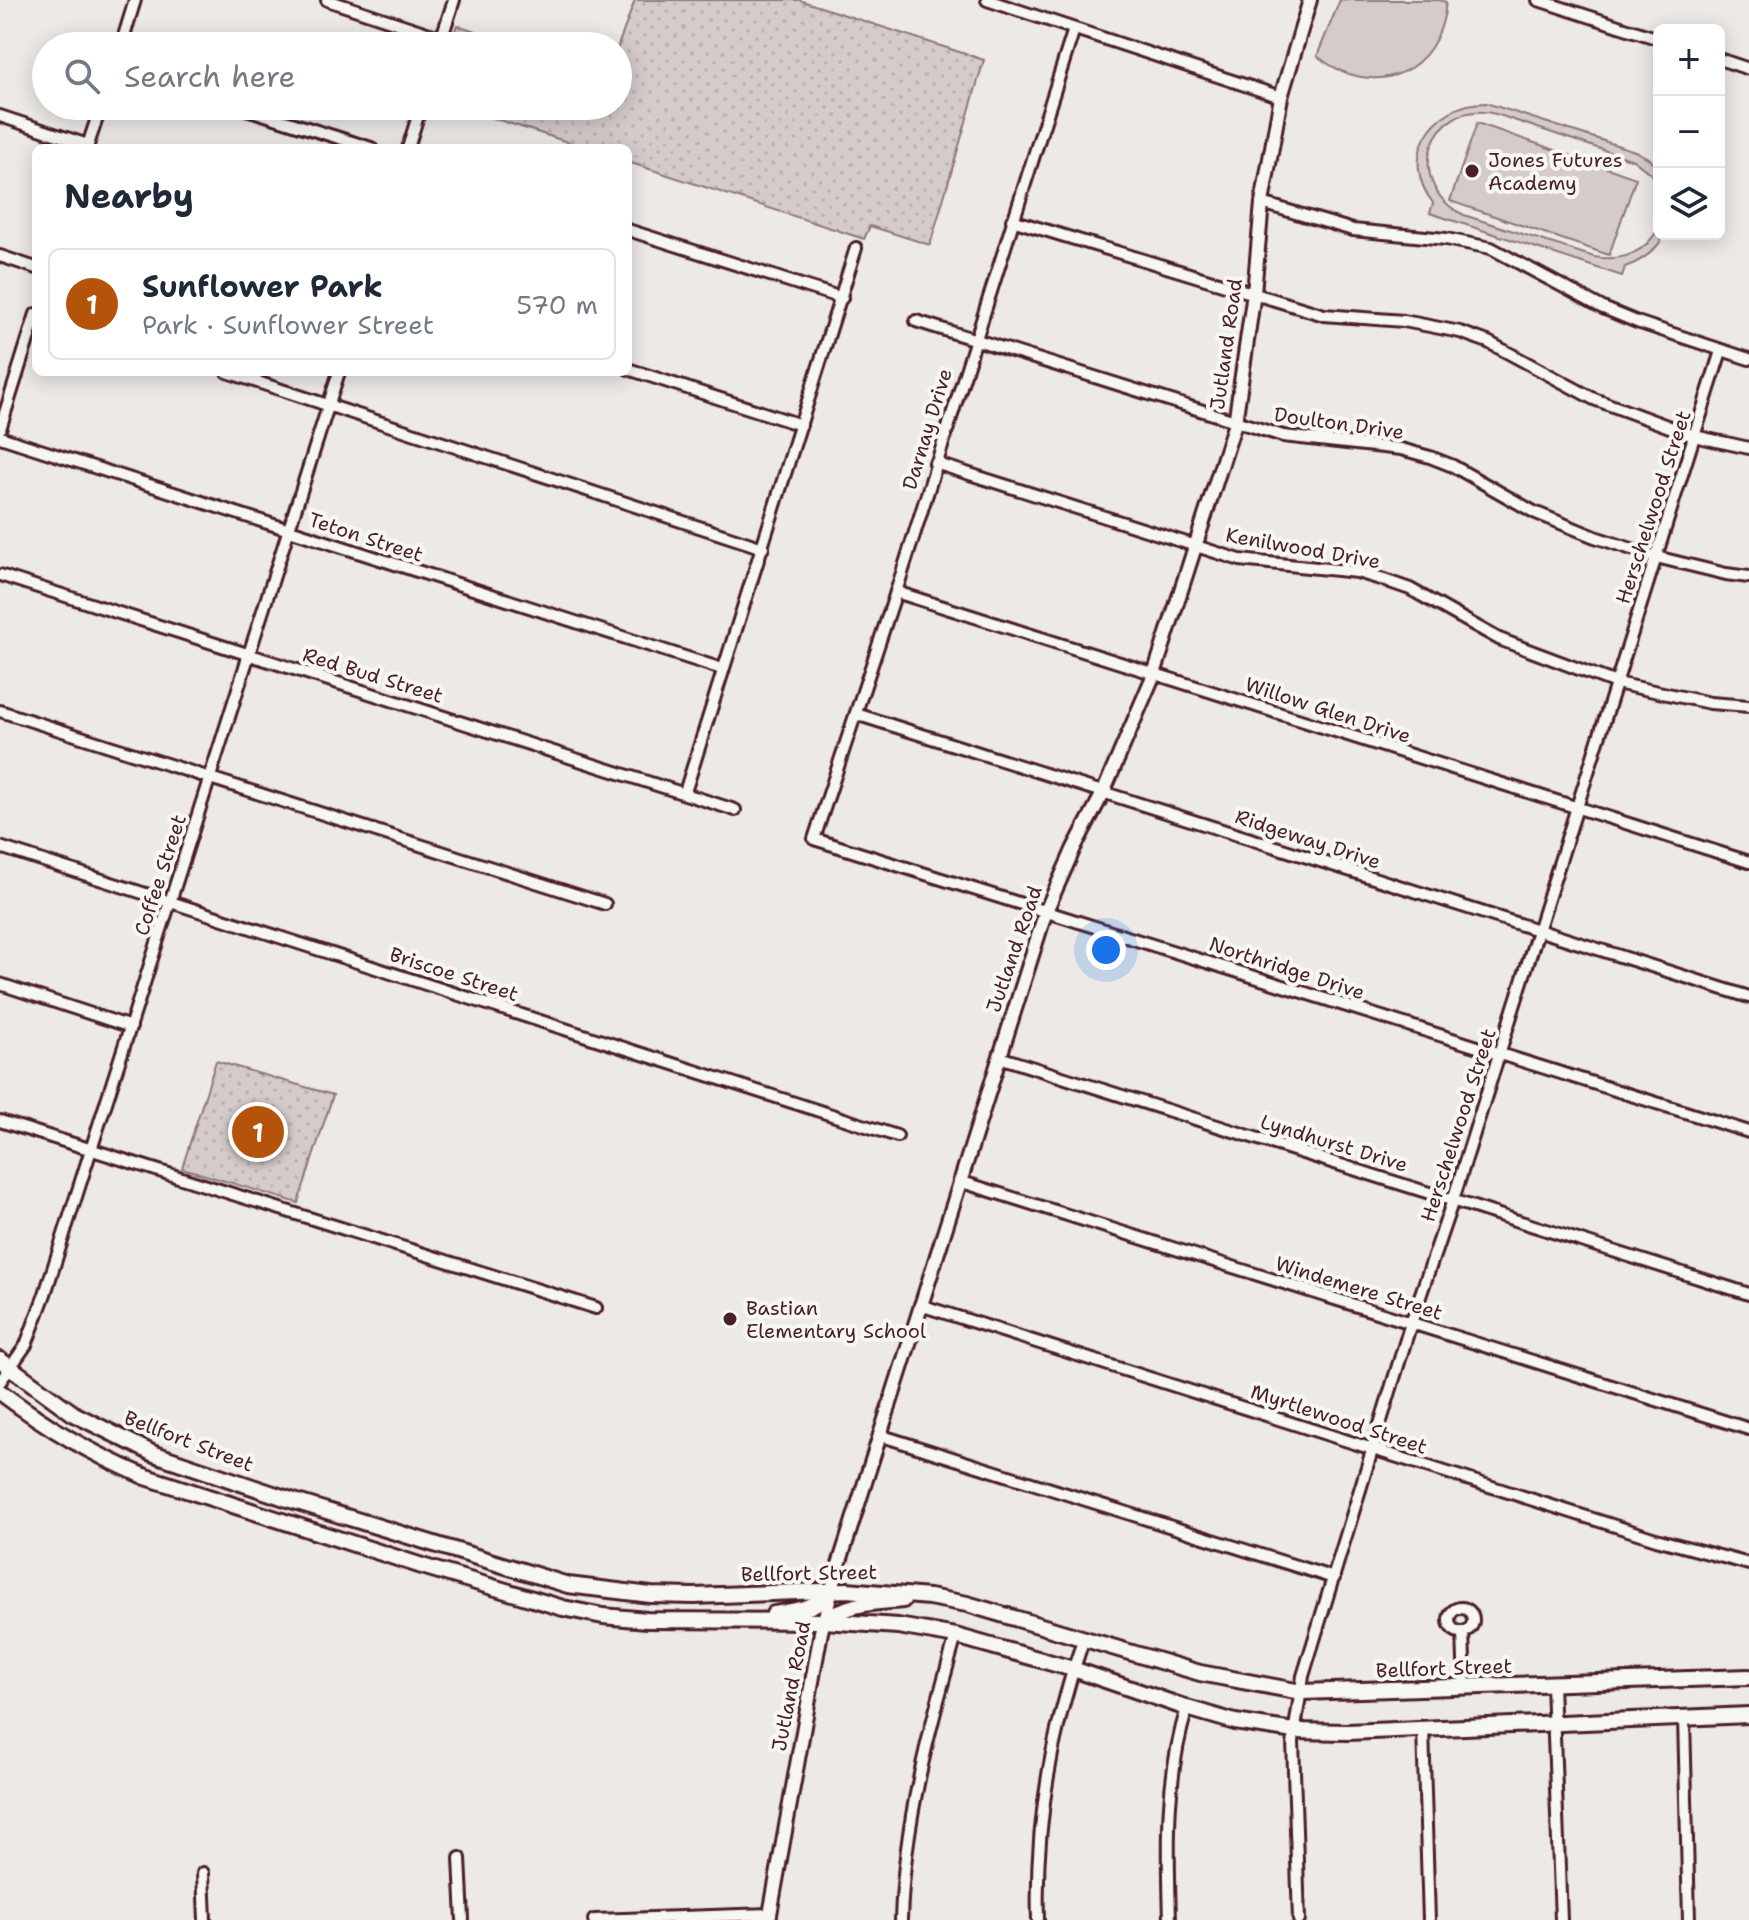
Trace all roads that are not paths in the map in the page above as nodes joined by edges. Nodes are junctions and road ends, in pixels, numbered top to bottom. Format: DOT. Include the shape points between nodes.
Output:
graph roads {
  1 [pos="135,0"];
  2 [pos="327,0"];
  3 [pos="454,0"];
  4 [pos="987,0"];
  5 [pos="1310,0"];
  6 [pos="1538,0"];
  7 [pos="1074,29"];
  8 [pos="125,32"];
  9 [pos="414,32"];
  10 [pos="444,32"];
  11 [pos="1653,37"];
  12 [pos="1725,61"];
  13 [pos="1749,69"];
  14 [pos="1281,97"];
  15 [pos="0,116"];
  16 [pos="97,120"];
  17 [pos="282,120"];
  18 [pos="417,120"];
  19 [pos="79,144"];
  20 [pos="89,144"];
  21 [pos="358,144"];
  22 [pos="409,144"];
  23 [pos="1262,203"];
  24 [pos="1012,220"];
  25 [pos="632,231"];
  26 [pos="856,248"];
  27 [pos="0,256"];
  28 [pos="32,267"];
  29 [pos="1254,293"];
  30 [pos="842,298"];
  31 [pos="916,321"];
  32 [pos="32,327"];
  33 [pos="974,340"];
  34 [pos="1721,351"];
  35 [pos="1749,359"];
  36 [pos="632,370"];
  37 [pos="239,376"];
  38 [pos="338,376"];
  39 [pos="0,388"];
  40 [pos="12,392"];
  41 [pos="329,407"];
  42 [pos="1235,423"];
  43 [pos="801,425"];
  44 [pos="0,429"];
  45 [pos="1694,436"];
  46 [pos="0,437"];
  47 [pos="1749,448"];
  48 [pos="935,463"];
  49 [pos="289,531"];
  50 [pos="1197,547"];
  51 [pos="763,548"];
  52 [pos="1656,557"];
  53 [pos="0,575"];
  54 [pos="1749,577"];
  55 [pos="896,592"];
  56 [pos="251,656"];
  57 [pos="722,669"];
  58 [pos="1154,674"];
  59 [pos="1616,683"];
  60 [pos="1749,706"];
  61 [pos="0,711"];
  62 [pos="856,714"];
  63 [pos="210,779"];
  64 [pos="685,792"];
  65 [pos="1103,793"];
  66 [pos="1577,807"];
  67 [pos="735,810"];
  68 [pos="814,839"];
  69 [pos="0,847"];
  70 [pos="1749,862"];
  71 [pos="171,901"];
  72 [pos="605,904"];
  73 [pos="1046,911"];
  74 [pos="1538,931"];
  75 [pos="0,984"];
  76 [pos="1749,997"];
  77 [pos="131,1027"];
  78 [pos="1500,1054"];
  79 [pos="999,1057"];
  80 [pos="0,1121"];
  81 [pos="1749,1132"];
  82 [pos="897,1136"];
  83 [pos="93,1150"];
  84 [pos="959,1181"];
  85 [pos="1453,1200"];
  86 [pos="1749,1294"];
  87 [pos="920,1305"];
  88 [pos="596,1308"];
  89 [pos="1411,1323"];
  90 [pos="6,1364"];
  91 [pos="0,1382"];
  92 [pos="0,1392"];
  93 [pos="1749,1429"];
  94 [pos="879,1435"];
  95 [pos="1374,1449"];
  96 [pos="152,1453"];
  97 [pos="146,1477"];
  98 [pos="291,1500"];
  99 [pos="286,1522"];
  100 [pos="430,1543"];
  101 [pos="1749,1564"];
  102 [pos="422,1566"];
  103 [pos="1334,1578"];
  104 [pos="568,1585"];
  105 [pos="831,1590"];
  106 [pos="694,1596"];
  107 [pos="929,1597"];
  108 [pos="563,1608"];
  109 [pos="751,1620"];
  110 [pos="695,1621"];
  111 [pos="824,1621"];
  112 [pos="1463,1632"];
  113 [pos="956,1636"];
  114 [pos="1084,1638"];
  115 [pos="1073,1669"];
  116 [pos="1749,1677"];
  117 [pos="1552,1684"];
  118 [pos="1465,1688"];
  119 [pos="1301,1692"];
  120 [pos="1187,1708"];
  121 [pos="1749,1715"];
  122 [pos="1684,1718"];
  123 [pos="1554,1724"];
  124 [pos="1423,1729"];
  125 [pos="1294,1731"];
  126 [pos="460,1858"];
  127 [pos="203,1873"];
  128 [pos="769,1917"];
  129 [pos="205,1920"];
  130 [pos="463,1920"];
  131 [pos="594,1920"];
  132 [pos="901,1920"];
  133 [pos="1038,1920"];
  134 [pos="1170,1920"];
  135 [pos="1299,1920"];
  136 [pos="1429,1920"];
  137 [pos="1561,1920"];
  138 [pos="1689,1920"];
  1 -- 8 [label="street"];
  2 -- 9 [label="street"];
  3 -- 10 [label="street"];
  4 -- 7 [label="street"];
  5 -- 14 [label="street, Jutland Road"];
  6 -- 11 [label="street"];
  7 -- 14 [label="street"];
  7 -- 24 [label="street, Darnay Drive"];
  12 -- 13 [label="street"];
  14 -- 23 [label="street, Jutland Road"];
  15 -- 19 [label="street"];
  16 -- 20 [label="street"];
  17 -- 21 [label="street"];
  18 -- 22 [label="street"];
  23 -- 29 [label="street, Jutland Road"];
  23 -- 34 [label="street" via="1353,230 1491,248 1603,308"];
  24 -- 29 [label="street"];
  24 -- 33 [label="street, Darnay Drive"];
  25 -- 30 [label="street"];
  26 -- 30 [label="street"];
  27 -- 28 [label="street"];
  29 -- 42 [label="street, Jutland Road"];
  29 -- 45 [label="street" via="1324,315 1460,332 1594,399"];
  30 -- 43 [label="street"];
  31 -- 33 [label="street, Doulton Drive"];
  32 -- 40 [label="street"];
  33 -- 42 [label="street, Doulton Drive"];
  33 -- 48 [label="street, Darnay Drive"];
  34 -- 35 [label="street"];
  34 -- 45 [label="street, Herschelwood Street"];
  36 -- 43 [label="street"];
  37 -- 41 [label="street"];
  38 -- 41 [label="street, Coffee Street"];
  39 -- 40 [label="street"];
  40 -- 44 [label="street"];
  41 -- 49 [label="street, Coffee Street"];
  41 -- 51 [label="street"];
  42 -- 50 [label="street, Jutland Road"];
  42 -- 52 [label="street, Doulton Drive" via="1283,436 1430,457 1534,512"];
  43 -- 51 [label="street"];
  45 -- 47 [label="street"];
  45 -- 52 [label="street, Herschelwood Street"];
  46 -- 49 [label="street, Teton Street"];
  48 -- 50 [label="street, Kenilwood Drive"];
  48 -- 55 [label="street, Darnay Drive"];
  49 -- 56 [label="street, Coffee Street"];
  49 -- 57 [label="street, Teton Street"];
  50 -- 58 [label="street, Jutland Road"];
  50 -- 59 [label="street, Kenilwood Drive" via="1240,560 1357,572 1384,580 1499,639"];
  51 -- 57 [label="street"];
  52 -- 54 [label="street, Doulton Drive"];
  52 -- 59 [label="street, Herschelwood Street"];
  53 -- 56 [label="street, Red Bud Street"];
  55 -- 58 [label="street, Willow Glen Drive"];
  55 -- 62 [label="street, Darnay Drive"];
  56 -- 63 [label="street, Coffee Street"];
  56 -- 64 [label="street, Red Bud Street"];
  57 -- 64 [label="street"];
  58 -- 65 [label="street, Jutland Road"];
  58 -- 66 [label="street, Willow Glen Drive"];
  59 -- 60 [label="street, Kenilwood Drive"];
  59 -- 66 [label="street, Herschelwood Street"];
  61 -- 63 [label="street"];
  62 -- 65 [label="street, Ridgeway Drive"];
  62 -- 68 [label="street, Darnay Drive"];
  63 -- 71 [label="street, Coffee Street"];
  63 -- 72 [label="street"];
  64 -- 67 [label="street, Red Bud Street"];
  65 -- 73 [label="street, Jutland Road"];
  65 -- 74 [label="street, Ridgeway Drive"];
  66 -- 70 [label="street, Willow Glen Drive"];
  66 -- 74 [label="street, Herschelwood Street"];
  68 -- 73 [label="street, Northridge Drive"];
  69 -- 71 [label="street, Briscoe Street"];
  71 -- 77 [label="street, Coffee Street"];
  71 -- 82 [label="street, Briscoe Street"];
  73 -- 78 [label="street, Northridge Drive"];
  73 -- 79 [label="street, Jutland Road"];
  74 -- 76 [label="street, Ridgeway Drive"];
  74 -- 78 [label="street, Herschelwood Street"];
  75 -- 77 [label="street"];
  77 -- 83 [label="street, Coffee Street"];
  78 -- 81 [label="street, Northridge Drive"];
  78 -- 85 [label="street, Herschelwood Street"];
  79 -- 84 [label="street, Jutland Road"];
  79 -- 85 [label="street, Lyndhurst Drive"];
  80 -- 83 [label="street"];
  83 -- 88 [label="street"];
  83 -- 90 [label="street, Coffee Street" via="26,1345"];
  84 -- 87 [label="street, Jutland Road"];
  84 -- 89 [label="street, Windemere Street"];
  85 -- 86 [label="street, Lyndhurst Drive"];
  85 -- 89 [label="street, Herschelwood Street"];
  87 -- 94 [label="street, Jutland Road"];
  87 -- 95 [label="street, Myrtlewood Street"];
  89 -- 93 [label="street, Windemere Street"];
  89 -- 95 [label="street, Herschelwood Street"];
  90 -- 91 [label="street, Coffee Street"];
  90 -- 96 [label="main road, Bellfort Street" via="74,1414"];
  92 -- 97 [label="main road" via="55,1432"];
  94 -- 103 [label="street"];
  94 -- 105 [label="street, Jutland Road"];
  95 -- 101 [label="street, Myrtlewood Street"];
  95 -- 103 [label="street, Herschelwood Street"];
  96 -- 97 [label="main road"];
  96 -- 98 [label="main road, Bellfort Street"];
  97 -- 99 [label="main road"];
  98 -- 99 [label="main road"];
  98 -- 100 [label="main road, Bellfort Street"];
  99 -- 102 [label="main road"];
  100 -- 102 [label="main road"];
  100 -- 104 [label="main road, Bellfort Street"];
  102 -- 108 [label="main road"];
  103 -- 119 [label="street, Herschelwood Street"];
  104 -- 106 [label="main road, Bellfort Street"];
  104 -- 108 [label="main road"];
  105 -- 106 [label="main road, Bellfort Street"];
  105 -- 107 [label="main road, Bellfort Street"];
  105 -- 109 [label="main road" via="816,1604"];
  105 -- 111 [label="street, Jutland Road"];
  106 -- 110 [label="main road"];
  107 -- 111 [label="main road" via="852,1605"];
  107 -- 114 [label="main road, Bellfort Street"];
  108 -- 110 [label="main road" via="603,1616"];
  109 -- 110 [label="main road"];
  109 -- 111 [label="main road"];
  111 -- 113 [label="main road"];
  111 -- 128 [label="street, Jutland Road"];
  112 -- 118 [label="street"];
  113 -- 115 [label="main road"];
  113 -- 132 [label="street" via="915,1797"];
  114 -- 115 [label="street"];
  114 -- 119 [label="main road, Bellfort Street" via="1200,1673"];
  115 -- 120 [label="main road"];
  115 -- 133 [label="street" via="1046,1779"];
  116 -- 117 [label="main road, Bellfort Street"];
  117 -- 118 [label="main road, Bellfort Street"];
  117 -- 123 [label="street"];
  118 -- 119 [label="main road, Bellfort Street"];
  119 -- 125 [label="street, Herschelwood Street"];
  120 -- 125 [label="main road"];
  120 -- 134 [label="street" via="1170,1779"];
  121 -- 122 [label="main road"];
  122 -- 123 [label="main road"];
  122 -- 138 [label="street"];
  123 -- 124 [label="main road"];
  123 -- 137 [label="street"];
  124 -- 125 [label="main road"];
  124 -- 136 [label="street"];
  125 -- 135 [label="street, Herschelwood Street"];
  126 -- 130 [label="street"];
  127 -- 129 [label="street"];
  128 -- 131 [label="street"];
}
